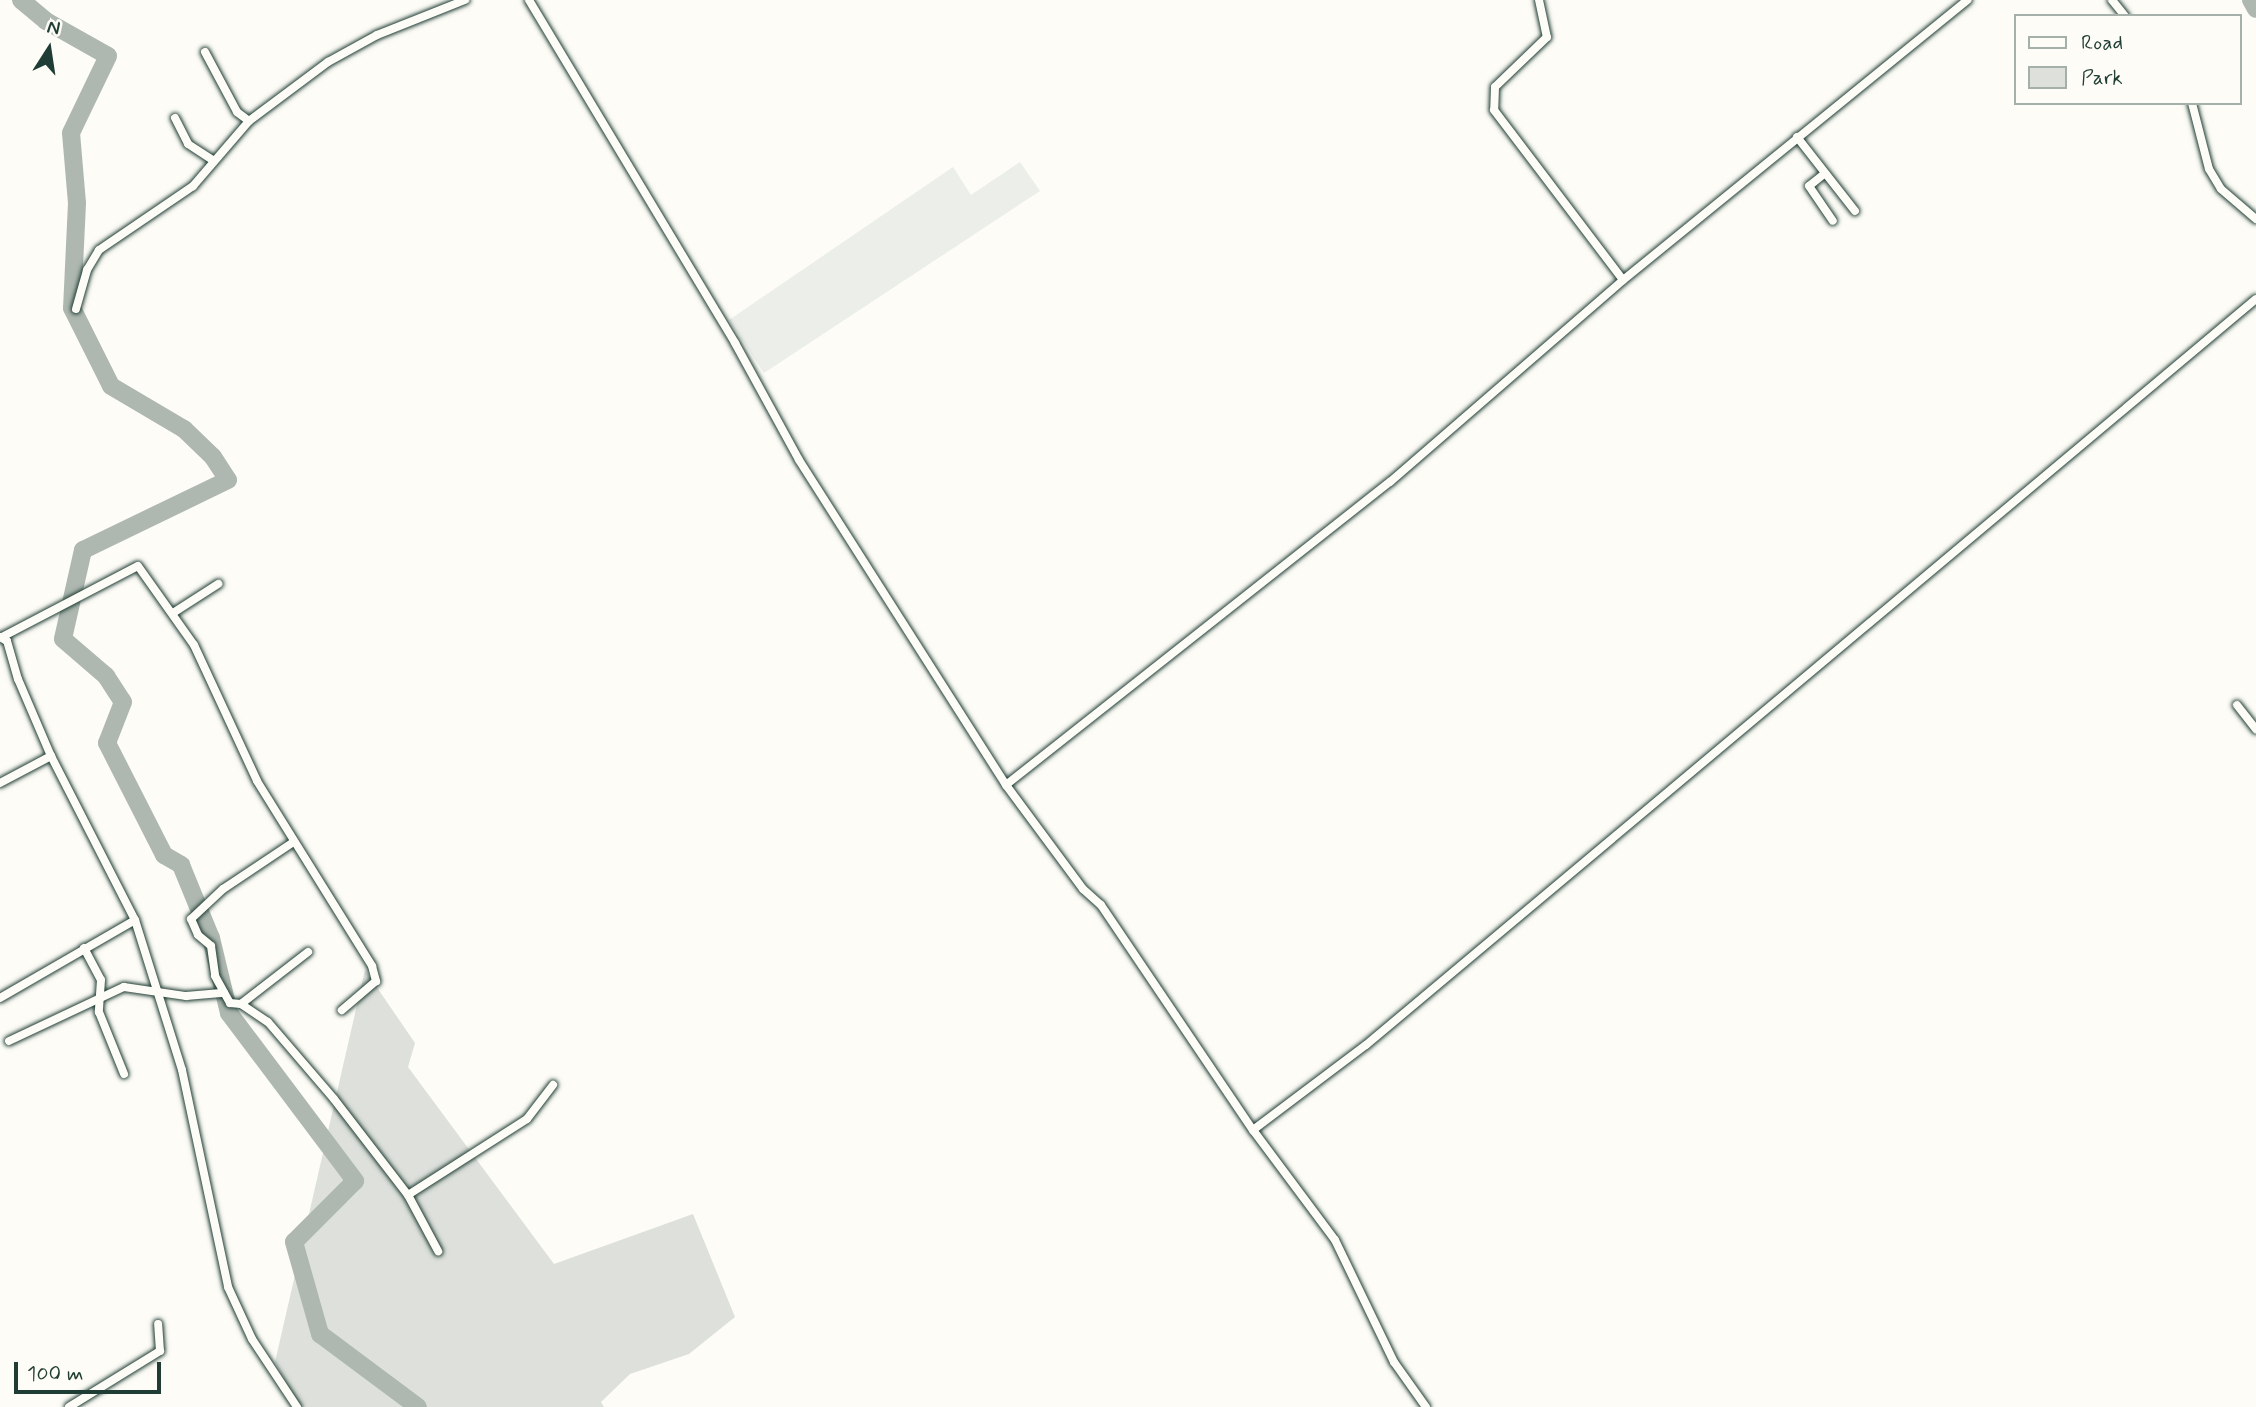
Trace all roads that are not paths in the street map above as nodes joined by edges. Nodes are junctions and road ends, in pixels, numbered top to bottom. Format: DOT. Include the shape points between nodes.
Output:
graph roads {
  1 [pos="465,0"];
  2 [pos="529,0"];
  3 [pos="1539,0"];
  4 [pos="1967,0"];
  5 [pos="2112,0"];
  6 [pos="2123,14"];
  7 [pos="205,52"];
  8 [pos="2193,105"];
  9 [pos="175,118"];
  10 [pos="249,121"];
  11 [pos="1797,137"];
  12 [pos="213,160"];
  13 [pos="1824,174"];
  14 [pos="1855,211"];
  15 [pos="2256,219"];
  16 [pos="1833,221"];
  17 [pos="1623,280"];
  18 [pos="2256,299"];
  19 [pos="76,309"];
  20 [pos="218,584"];
  21 [pos="173,613"];
  22 [pos="1,637"];
  23 [pos="2237,705"];
  24 [pos="2256,729"];
  25 [pos="51,756"];
  26 [pos="0,783"];
  27 [pos="1006,785"];
  28 [pos="292,843"];
  29 [pos="135,920"];
  30 [pos="85,948"];
  31 [pos="308,951"];
  32 [pos="157,990"];
  33 [pos="223,993"];
  34 [pos="97,997"];
  35 [pos="0,998"];
  36 [pos="241,1004"];
  37 [pos="342,1010"];
  38 [pos="9,1041"];
  39 [pos="124,1073"];
  40 [pos="553,1085"];
  41 [pos="1253,1130"];
  42 [pos="408,1195"];
  43 [pos="438,1251"];
  44 [pos="158,1324"];
  45 [pos="69,1407"];
  46 [pos="297,1407"];
  47 [pos="1426,1407"];
  1 -- 10 [label="street" via="367,40 304,77"];
  2 -- 27 [label="street" via="735,343 799,460"];
  3 -- 17 [label="street" via="1546,37 1495,87 1494,110"];
  4 -- 11 [label="street"];
  5 -- 6 [label="street"];
  7 -- 10 [label="street" via="237,112"];
  8 -- 15 [label="street" via="2209,169 2221,189"];
  9 -- 12 [label="street" via="188,144"];
  10 -- 12 [label="street"];
  11 -- 13 [label="street"];
  11 -- 17 [label="street"];
  12 -- 19 [label="street" via="193,186 99,250 87,270"];
  13 -- 14 [label="street"];
  13 -- 16 [label="street" via="1809,186"];
  17 -- 27 [label="street" via="1399,475"];
  18 -- 41 [label="street" via="1366,1045"];
  20 -- 21 [label="street"];
  21 -- 22 [label="street" via="138,566"];
  21 -- 28 [label="street" via="194,645 257,781"];
  22 -- 25 [label="street"];
  23 -- 24 [label="street"];
  25 -- 26 [label="street"];
  25 -- 29 [label="street"];
  27 -- 41 [label="street" via="1083,889 1101,905"];
  28 -- 33 [label="street" via="191,919 211,946"];
  28 -- 37 [label="street" via="305,856 332,908 372,966 376,981"];
  29 -- 30 [label="street"];
  29 -- 32 [label="street"];
  30 -- 34 [label="street" via="101,980"];
  30 -- 35 [label="street"];
  31 -- 36 [label="street"];
  32 -- 33 [label="street" via="186,996"];
  32 -- 34 [label="street" via="124,987"];
  32 -- 46 [label="street" via="182,1070 228,1287 252,1339"];
  33 -- 36 [label="street" via="230,1003"];
  34 -- 38 [label="street"];
  34 -- 39 [label="street"];
  36 -- 42 [label="street" via="268,1022"];
  40 -- 42 [label="street" via="527,1119"];
  41 -- 47 [label="street" via="1335,1240 1394,1362"];
  42 -- 43 [label="street"];
  44 -- 45 [label="street" via="160,1351"];
}
